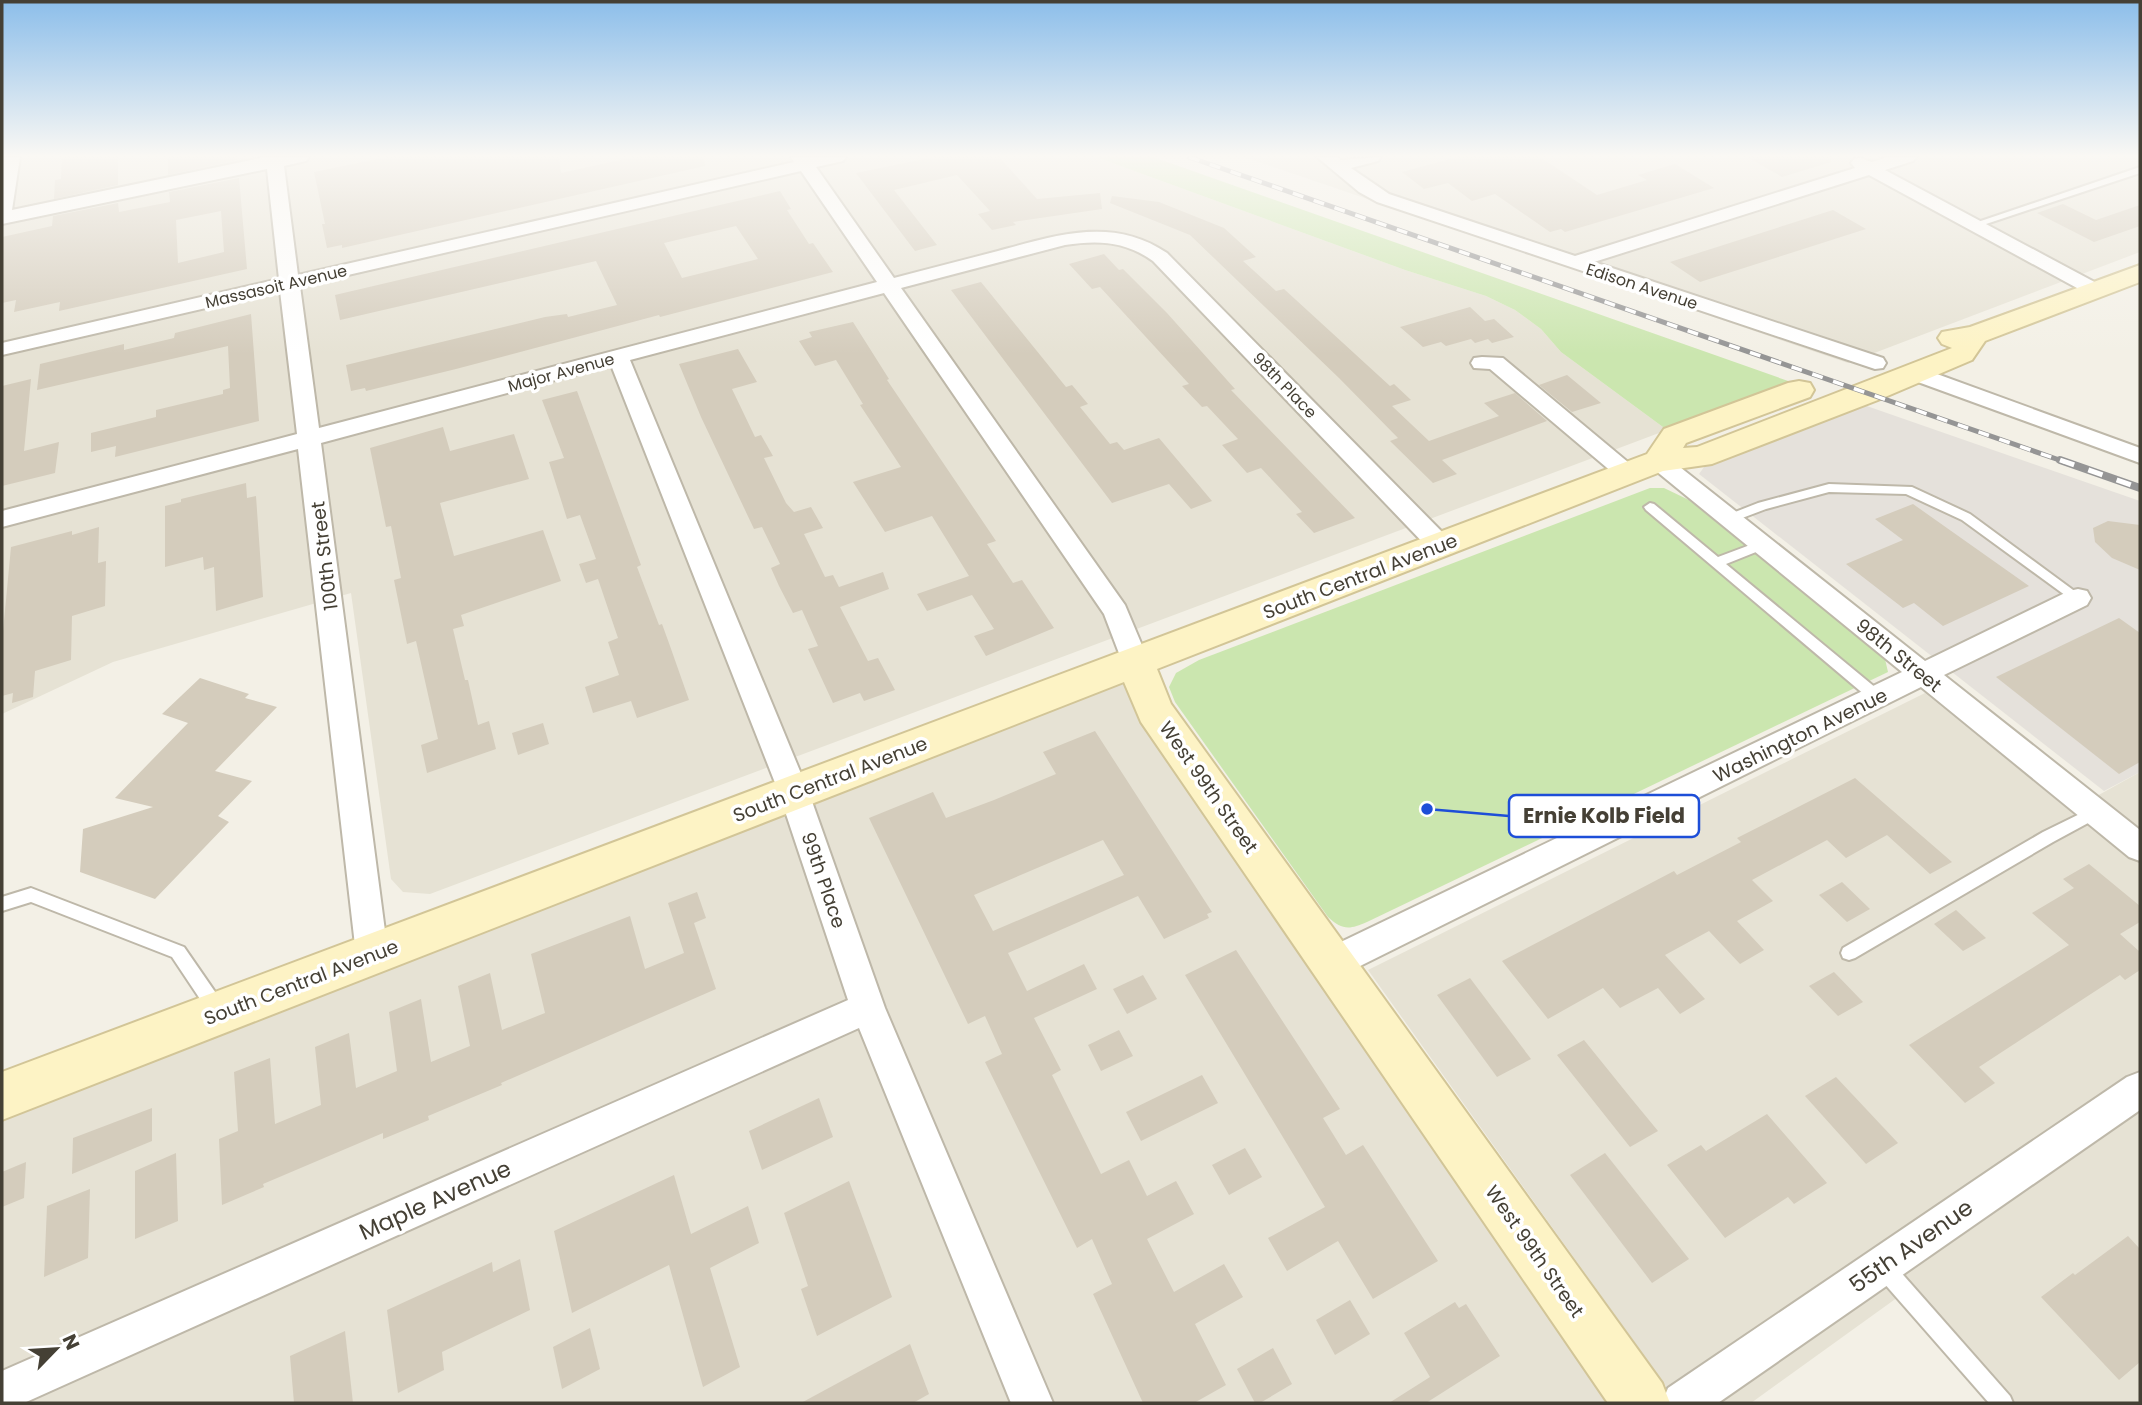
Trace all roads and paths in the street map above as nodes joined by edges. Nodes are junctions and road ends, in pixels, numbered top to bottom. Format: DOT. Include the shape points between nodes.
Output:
graph roads {
  1 [pos="282,223"];
  2 [pos="544,223"];
  3 [pos="847,223"];
  4 [pos="1454,223"];
  5 [pos="1700,223"];
  6 [pos="1969,223"];
  7 [pos="1980,223"];
  8 [pos="1973,225"];
  9 [pos="1121,237"];
  10 [pos="1572,263"];
  11 [pos="2140,273"];
  12 [pos="289,283"];
  13 [pos="891,285"];
  14 [pos="2095,290"];
  15 [pos="1975,335"];
  16 [pos="2,349"];
  17 [pos="618,356"];
  18 [pos="1482,363"];
  19 [pos="1875,363"];
  20 [pos="1915,373"];
  21 [pos="309,438"];
  22 [pos="2139,452"];
  23 [pos="1643,468"];
  24 [pos="1650,507"];
  25 [pos="2,519"];
  26 [pos="1730,519"];
  27 [pos="1440,545"];
  28 [pos="1762,545"];
  29 [pos="1716,563"];
  30 [pos="2078,598"];
  31 [pos="1135,662"];
  32 [pos="1924,674"];
  33 [pos="1877,697"];
  34 [pos="794,793"];
  35 [pos="2096,812"];
  36 [pos="2140,848"];
  37 [pos="2,904"];
  38 [pos="1849,953"];
  39 [pos="372,954"];
  40 [pos="1332,962"];
  41 [pos="868,1008"];
  42 [pos="219,1013"];
  43 [pos="2140,1088"];
  44 [pos="2,1096"];
  45 [pos="1882,1266"];
  46 [pos="2,1392"];
  47 [pos="1032,1403"];
  48 [pos="1642,1403"];
  49 [pos="1683,1403"];
  50 [pos="2003,1403"];
  1 -- 12 [label="street, 100th Street"];
  2 -- 12 [label="street, Massasoit Avenue"];
  3 -- 13 [label="street, West 99th Street"];
  4 -- 10 [label="street, Edison Avenue"];
  5 -- 10 [label="street"];
  6 -- 8 [label="street"];
  7 -- 8 [label="lane"];
  8 -- 14 [label="street"];
  9 -- 13 [label="street, Major Avenue" via="1064,239"];
  9 -- 27 [label="street, 98th Place" via="1160,257"];
  10 -- 19 [label="street, Edison Avenue"];
  11 -- 14 [label="street, South Central Avenue"];
  12 -- 16 [label="street, Massasoit Avenue"];
  12 -- 21 [label="street, 100th Street"];
  13 -- 17 [label="street, Major Avenue"];
  13 -- 31 [label="street, West 99th Street" via="1116,612"];
  14 -- 15 [label="street, South Central Avenue"];
  15 -- 19 [label="street, South Central Avenue" via="1938,340"];
  15 -- 20 [label="street, South Central Avenue" via="1962,354"];
  17 -- 21 [label="street, Major Avenue"];
  17 -- 34 [label="street, 99th Place"];
  18 -- 23 [label="street, 98th Street" via="1494,363"];
  19 -- 23 [label="street, South Central Avenue" via="1675,436"];
  20 -- 22 [label="street"];
  20 -- 23 [label="street, South Central Avenue" via="1701,457"];
  21 -- 25 [label="street, Major Avenue"];
  21 -- 39 [label="street, 100th Street"];
  23 -- 26 [label="street, 98th Street"];
  23 -- 27 [label="street, South Central Avenue"];
  24 -- 29 [label="lane"];
  26 -- 28 [label="street, 98th Street"];
  26 -- 30 [label="lane" via="1829,488 1908,489 1966,517"];
  27 -- 31 [label="street, South Central Avenue"];
  28 -- 29 [label="lane"];
  28 -- 32 [label="street, 98th Street"];
  29 -- 33 [label="lane"];
  30 -- 32 [label="street, Washington Avenue"];
  31 -- 34 [label="street, South Central Avenue"];
  31 -- 40 [label="street, West 99th Street" via="1155,711"];
  32 -- 33 [label="street, Washington Avenue"];
  32 -- 35 [label="street, 98th Street"];
  33 -- 40 [label="street, Washington Avenue"];
  34 -- 39 [label="street, South Central Avenue"];
  34 -- 41 [label="street, 99th Place"];
  35 -- 36 [label="street, 98th Street"];
  35 -- 38 [label="lane"];
  37 -- 42 [label="lane" via="31,895 178,952"];
  39 -- 42 [label="street, South Central Avenue"];
  40 -- 48 [label="street, West 99th Street"];
  41 -- 46 [label="street, Maple Avenue"];
  41 -- 47 [label="street, 99th Place"];
  42 -- 44 [label="street, South Central Avenue"];
  43 -- 45 [label="street, 55th Avenue"];
  45 -- 49 [label="street, 55th Avenue"];
  45 -- 50 [label="lane"];
}
